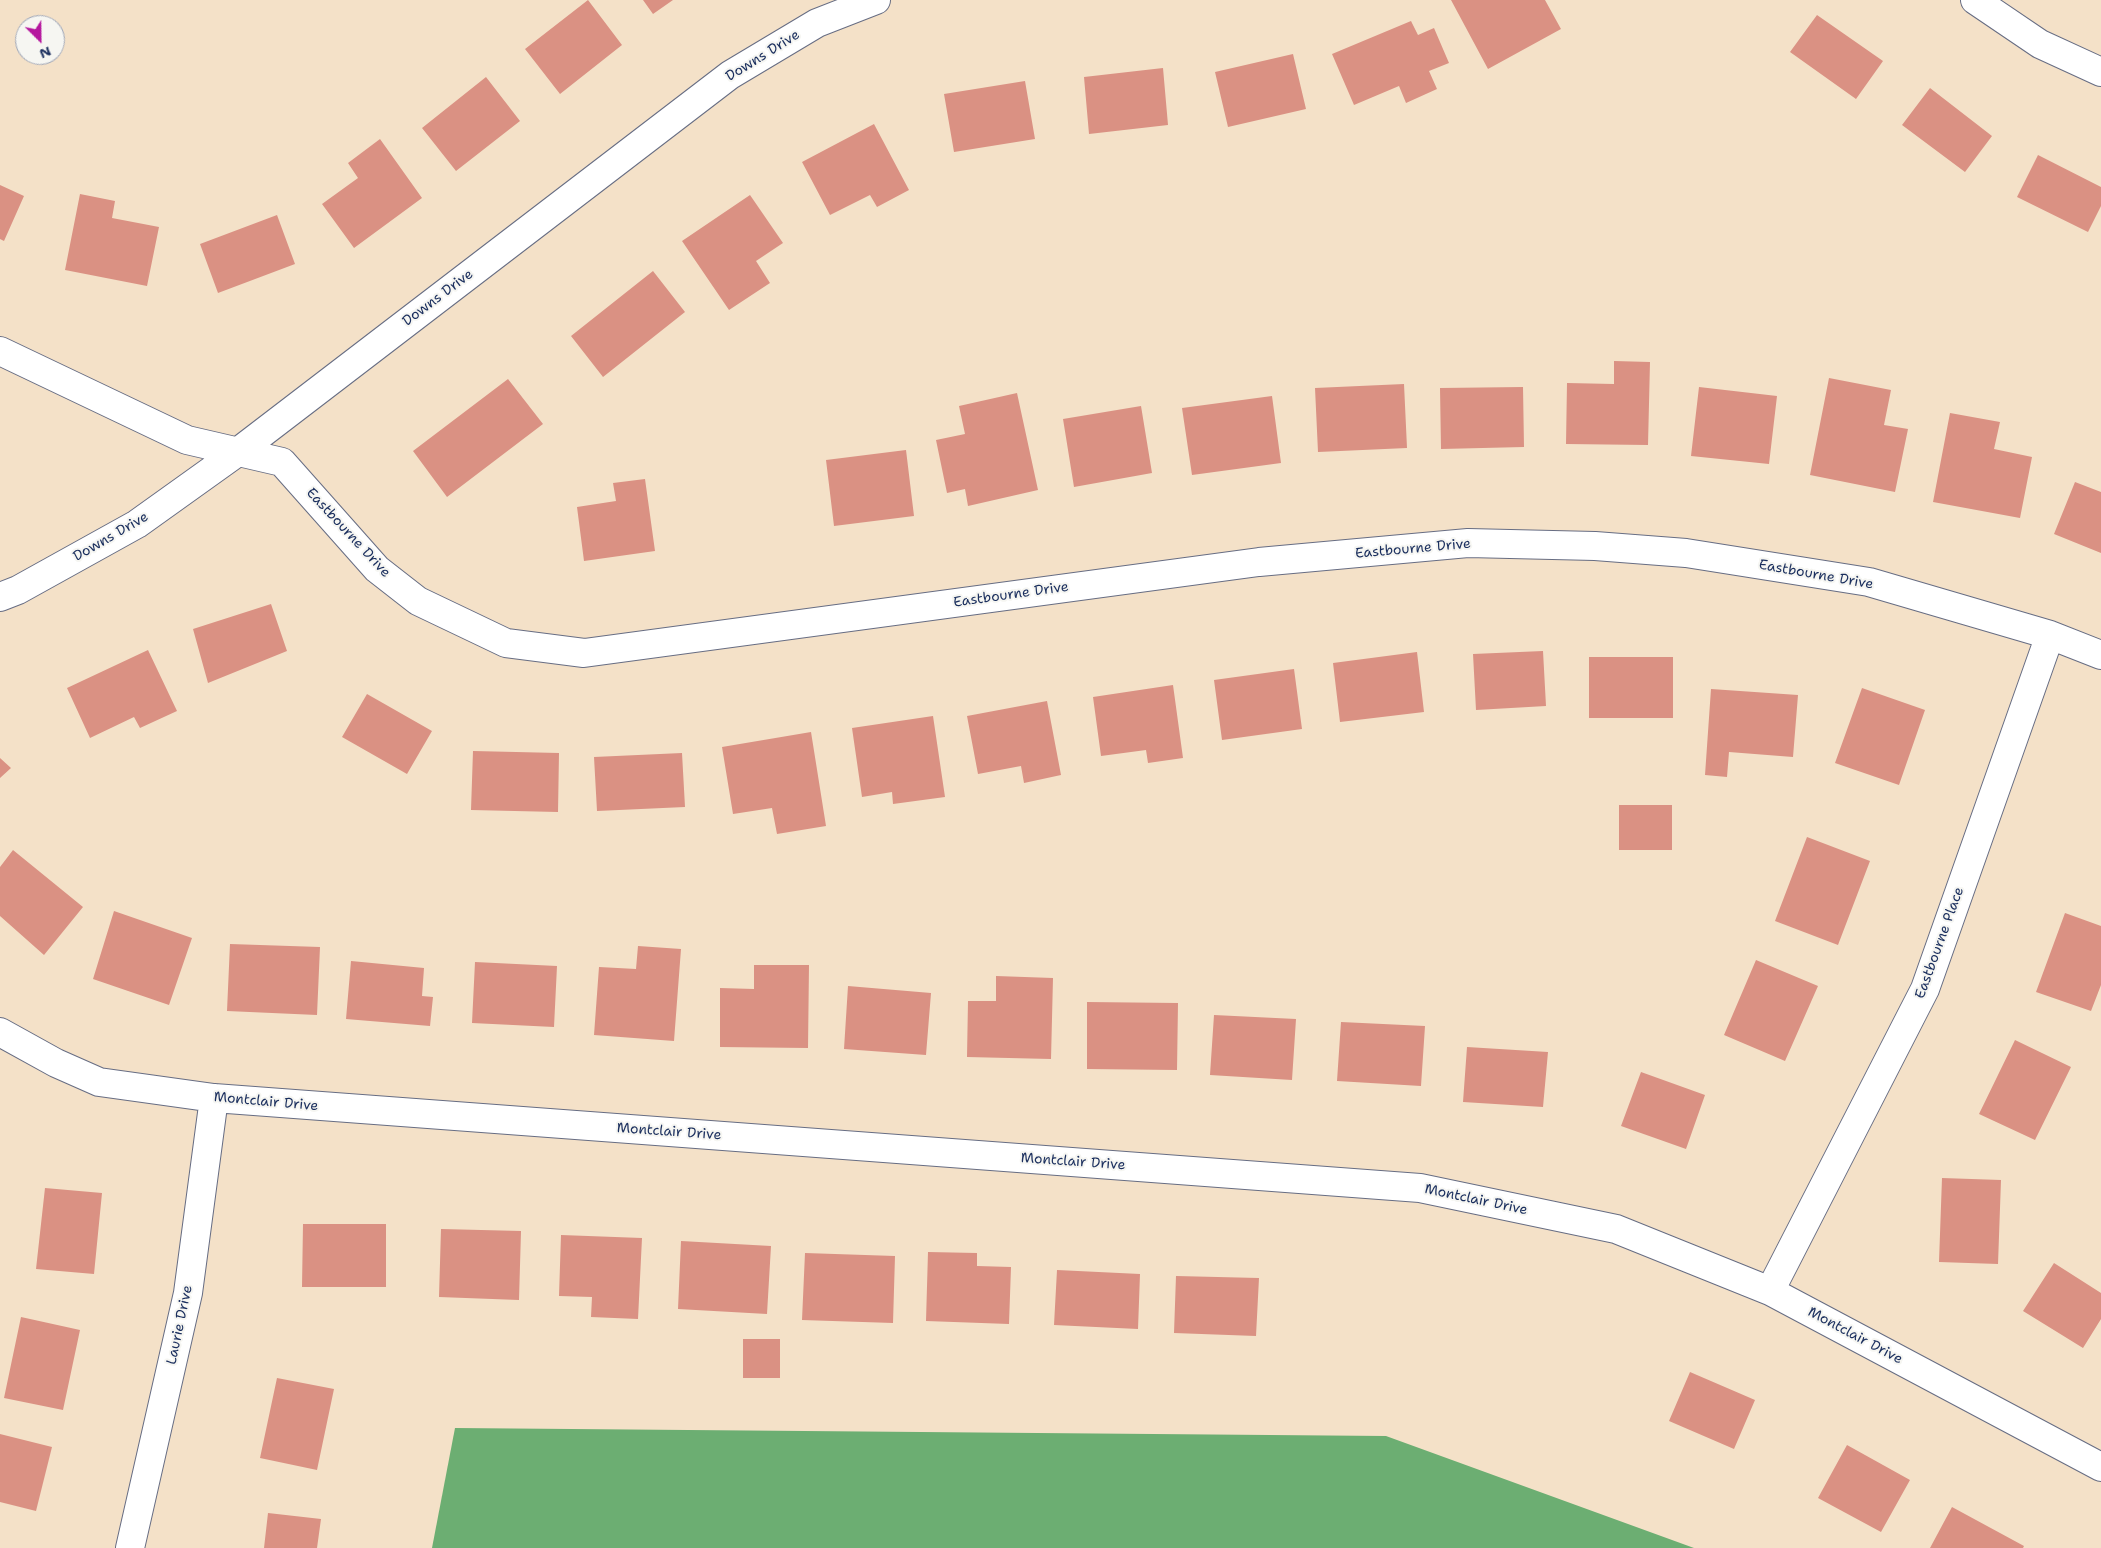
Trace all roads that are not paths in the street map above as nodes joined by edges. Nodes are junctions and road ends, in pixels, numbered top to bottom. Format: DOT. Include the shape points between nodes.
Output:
graph roads {
  1 [pos="876,0"];
  2 [pos="1975,0"];
  3 [pos="2101,72"];
  4 [pos="0,351"];
  5 [pos="238,451"];
  6 [pos="0,597"];
  7 [pos="2050,635"];
  8 [pos="2101,655"];
  9 [pos="0,1032"];
  10 [pos="214,1098"];
  11 [pos="1770,1291"];
  12 [pos="2101,1467"];
  13 [pos="130,1548"];
  1 -- 5 [label="street, Downs Drive" via="817,23 730,75"];
  2 -- 3 [label="street" via="2040,44"];
  4 -- 5 [label="street, Eastbourne Drive" via="187,440"];
  5 -- 6 [label="street, Downs Drive" via="137,524"];
  5 -- 7 [label="street, Eastbourne Drive" via="282,462 378,569 418,601 506,643 584,652 1259,562 1468,543 1594,546 1686,553 1869,582"];
  7 -- 8 [label="street, Eastbourne Drive"];
  7 -- 11 [label="street, Eastbourne Place" via="1925,989"];
  9 -- 10 [label="street, Montclair Drive" via="99,1082"];
  10 -- 11 [label="street, Montclair Drive" via="1420,1188 1616,1229"];
  10 -- 13 [label="street, Laurie Drive" via="188,1293"];
  11 -- 12 [label="street, Montclair Drive"];
}
